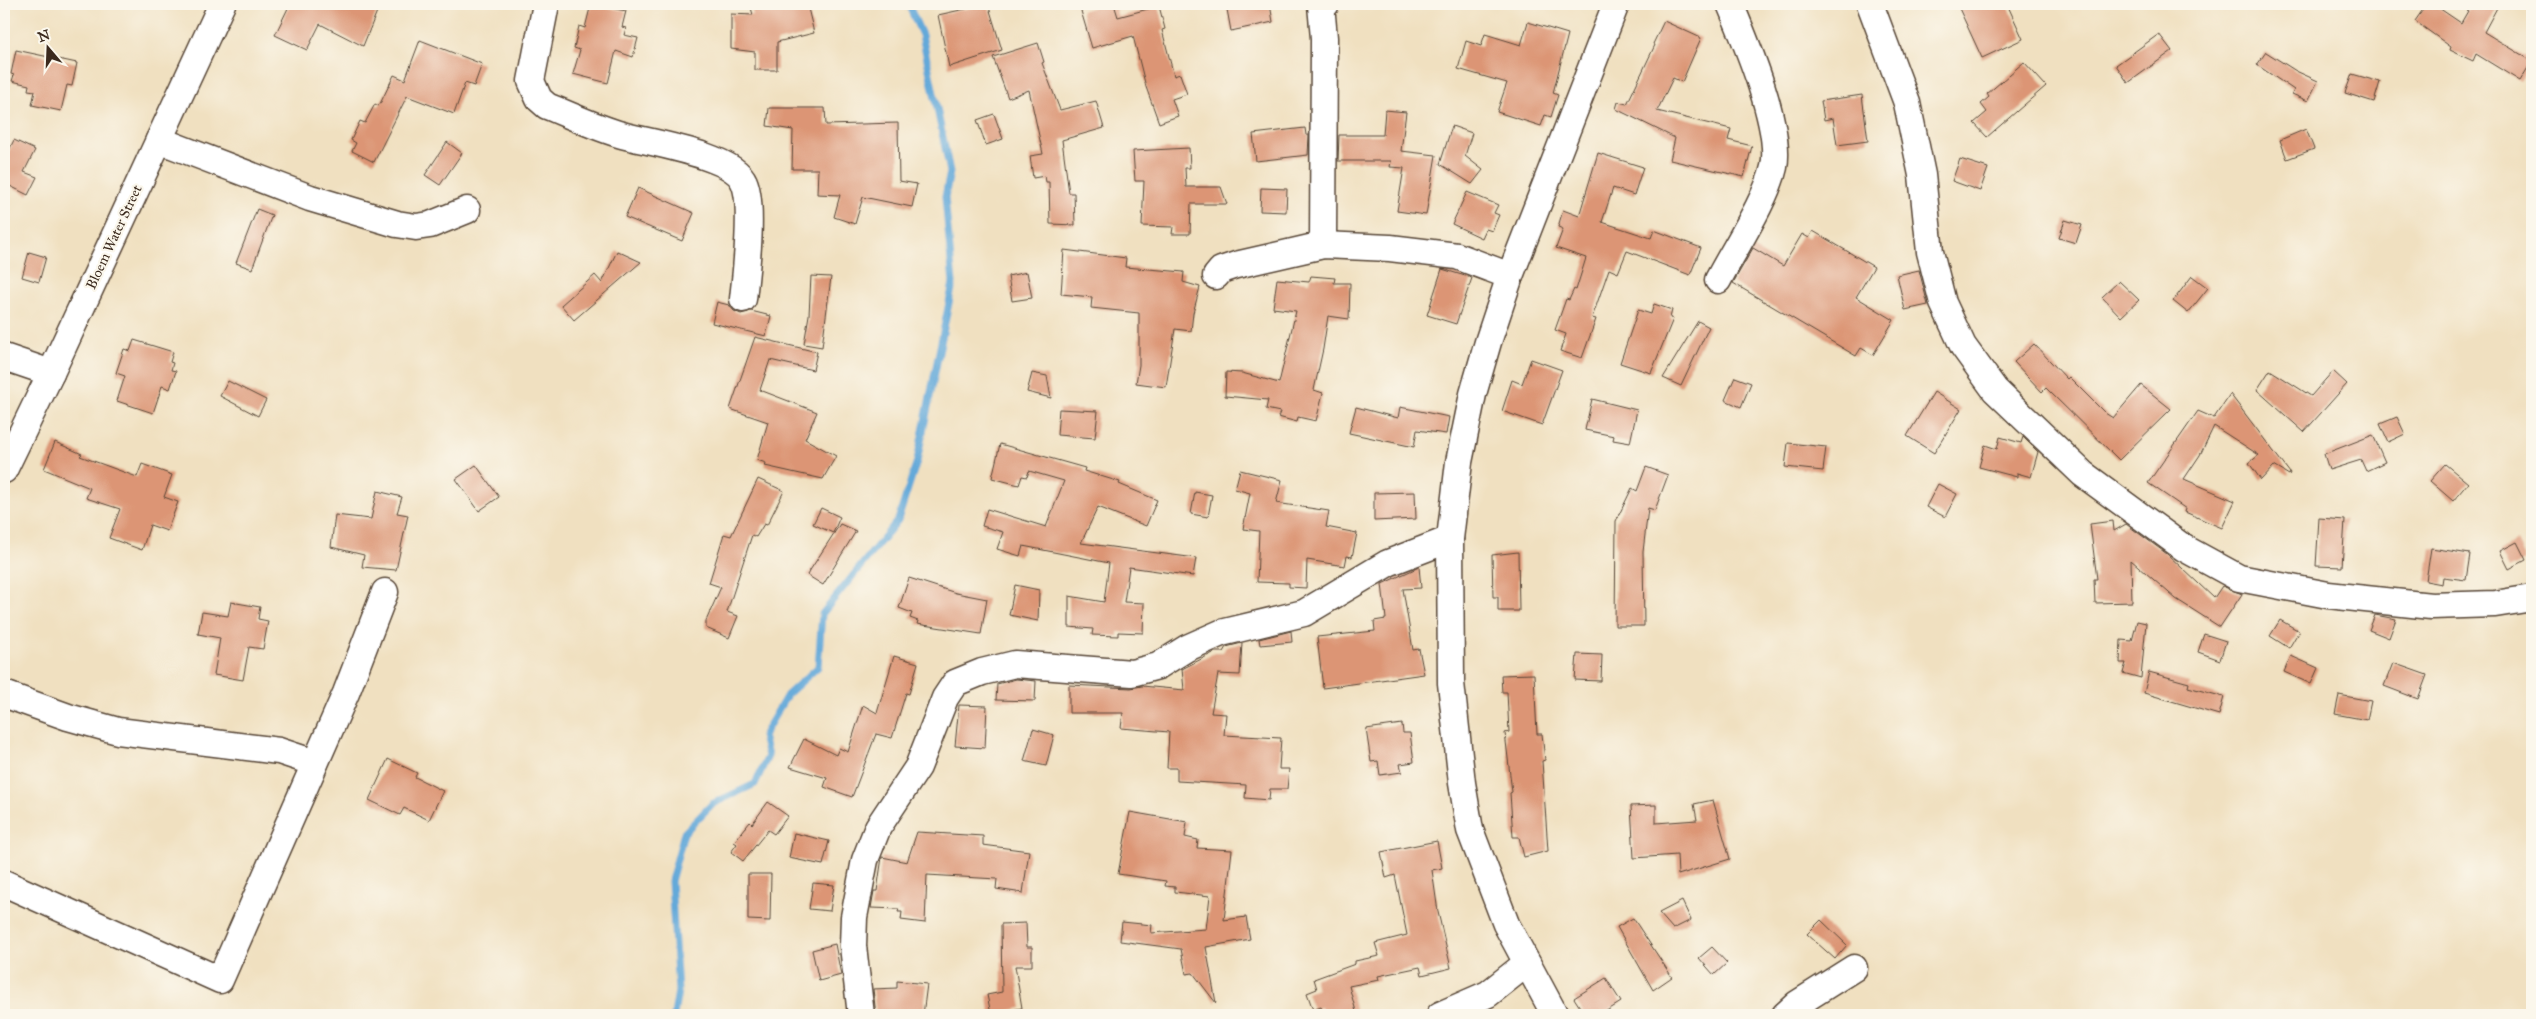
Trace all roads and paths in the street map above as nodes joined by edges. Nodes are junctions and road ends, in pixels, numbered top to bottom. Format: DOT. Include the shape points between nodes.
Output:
graph roads {
  1 [pos="546,4"];
  2 [pos="1323,4"];
  3 [pos="1616,4"];
  4 [pos="1730,4"];
  5 [pos="1870,4"];
  6 [pos="215,6"];
  7 [pos="159,140"];
  8 [pos="467,210"];
  9 [pos="1323,246"];
  10 [pos="1216,276"];
  11 [pos="1510,276"];
  12 [pos="1718,280"];
  13 [pos="744,300"];
  14 [pos="4,357"];
  15 [pos="51,373"];
  16 [pos="4,470"];
  17 [pos="1450,540"];
  18 [pos="385,592"];
  19 [pos="2532,598"];
  20 [pos="4,694"];
  21 [pos="315,763"];
  22 [pos="4,883"];
  23 [pos="1527,963"];
  24 [pos="1854,968"];
  25 [pos="861,1015"];
  26 [pos="1440,1015"];
  27 [pos="1555,1015"];
  28 [pos="1785,1015"];
  1 -- 13 [label="street" via="532,81 539,99 548,106 620,135 720,162 741,176 746,191 748,219"];
  2 -- 9 [label="street"];
  3 -- 11 [label="street"];
  4 -- 12 [label="street" via="1748,44 1774,131 1774,167 1762,198"];
  5 -- 19 [label="street" via="1907,103 1922,175 1930,252 1947,312 1963,346 1995,390 2083,474 2184,548 2239,578 2328,595 2430,606 2494,604"];
  6 -- 7 [label="street, Bloem Water Street"];
  7 -- 8 [label="street" via="310,198 397,224 430,225"];
  7 -- 15 [label="street, Bloem Water Street"];
  9 -- 10 [label="street" via="1236,265 1221,270"];
  9 -- 11 [label="street" via="1390,248 1458,256"];
  11 -- 17 [label="street" via="1473,394 1459,462"];
  14 -- 15 [label="street"];
  15 -- 16 [label="street, Bloem Water Street"];
  17 -- 23 [label="street" via="1451,683 1470,830 1496,901"];
  17 -- 25 [label="street" via="1388,563 1304,613 1220,633 1186,648 1158,666 1132,673 1015,664 955,683 945,698 918,767 878,827 865,860 853,926"];
  18 -- 21 [label="street"];
  20 -- 21 [label="street" via="118,731 279,752"];
  21 -- 22 [label="street" via="220,980"];
  23 -- 26 [label="street" via="1488,994"];
  23 -- 27 [label="street"];
  24 -- 28 [label="street"];
}
